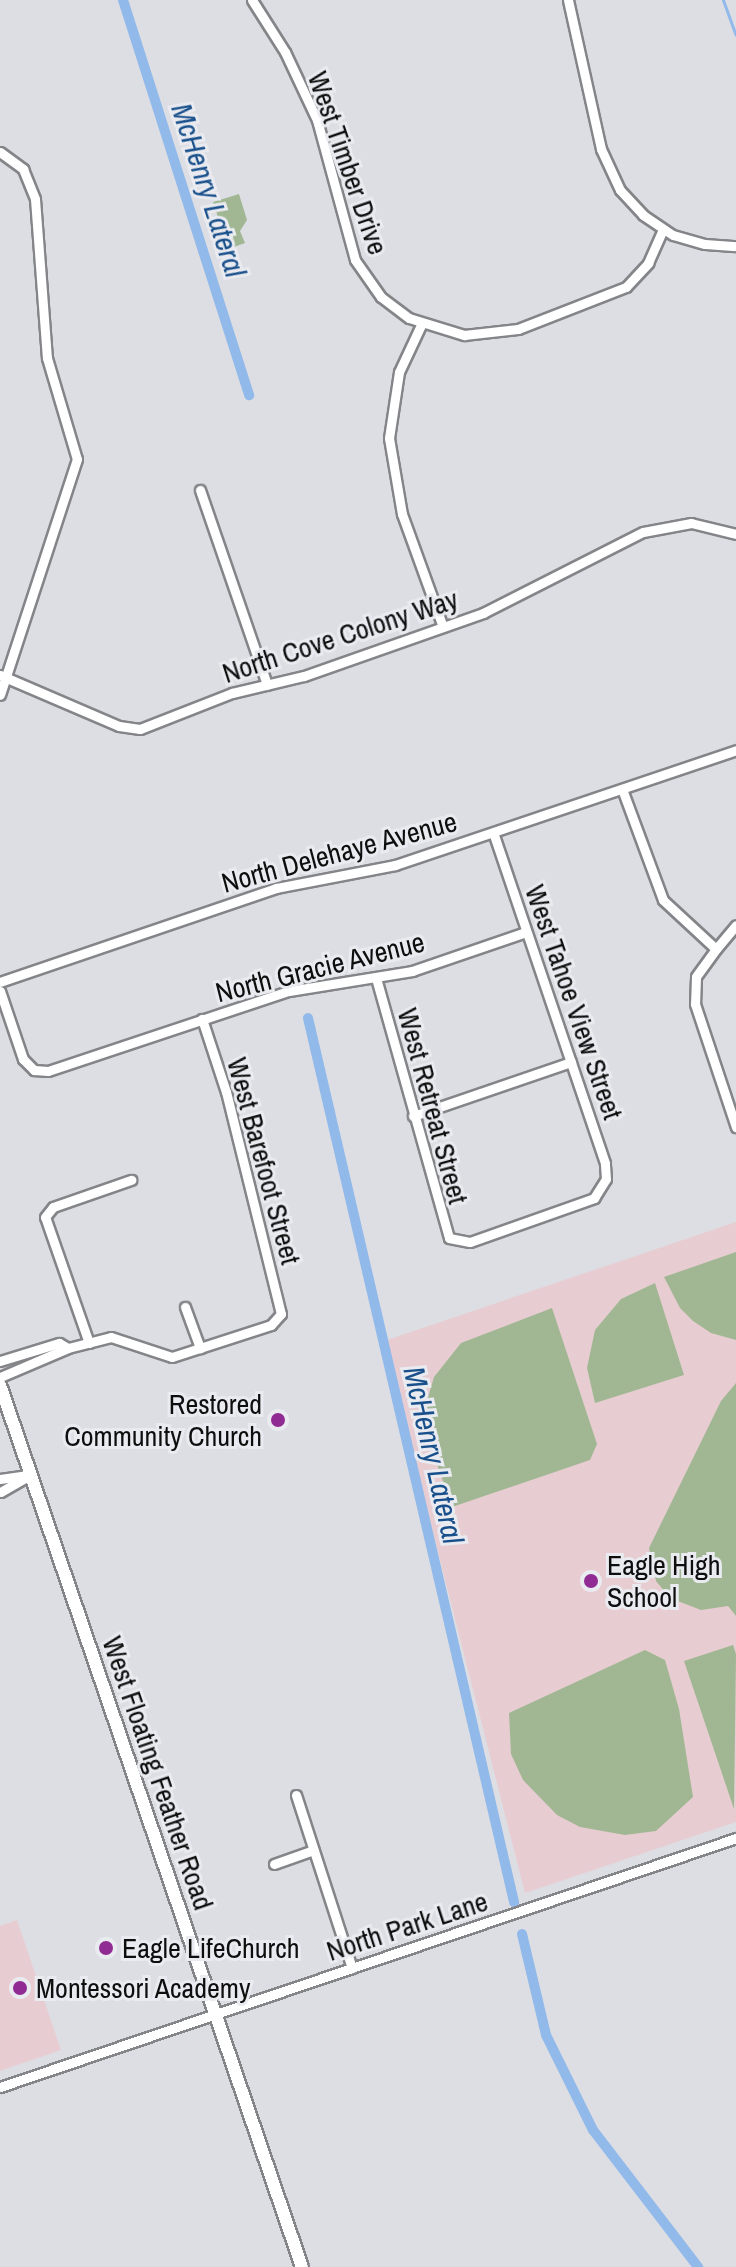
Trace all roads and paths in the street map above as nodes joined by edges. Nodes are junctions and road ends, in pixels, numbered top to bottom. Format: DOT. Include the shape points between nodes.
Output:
graph roads {
  1 [pos="252,0"];
  2 [pos="568,0"];
  3 [pos="3,154"];
  4 [pos="663,229"];
  5 [pos="736,246"];
  6 [pos="421,325"];
  7 [pos="200,490"];
  8 [pos="736,534"];
  9 [pos="443,627"];
  10 [pos="3,677"];
  11 [pos="267,685"];
  12 [pos="0,695"];
  13 [pos="736,750"];
  14 [pos="622,789"];
  15 [pos="493,832"];
  16 [pos="736,925"];
  17 [pos="526,932"];
  18 [pos="716,949"];
  19 [pos="376,978"];
  20 [pos="0,982"];
  21 [pos="0,991"];
  22 [pos="202,1019"];
  23 [pos="571,1062"];
  24 [pos="413,1116"];
  25 [pos="736,1127"];
  26 [pos="131,1180"];
  27 [pos="455,1241"];
  28 [pos="185,1307"];
  29 [pos="89,1343"];
  30 [pos="68,1348"];
  31 [pos="200,1348"];
  32 [pos="0,1361"];
  33 [pos="0,1377"];
  34 [pos="0,1385"];
  35 [pos="30,1475"];
  36 [pos="0,1479"];
  37 [pos="0,1492"];
  38 [pos="296,1795"];
  39 [pos="736,1838"];
  40 [pos="314,1850"];
  41 [pos="274,1864"];
  42 [pos="352,1968"];
  43 [pos="215,2014"];
  44 [pos="0,2087"];
  45 [pos="302,2267"];
  1 -- 6 [label="street, West Timber Drive" via="310,102 355,260 381,297"];
  2 -- 4 [label="street" via="609,170 634,207"];
  3 -- 10 [label="street" via="23,169 35,199 47,358 77,459"];
  4 -- 5 [label="street" via="694,242"];
  4 -- 6 [label="street" via="642,272 607,297 497,334 464,335"];
  6 -- 9 [label="street" via="399,372 389,438 402,514"];
  7 -- 11 [label="street"];
  8 -- 9 [label="street, North Cove Colony Way" via="691,523 643,532 493,609"];
  9 -- 11 [label="street, North Cove Colony Way"];
  10 -- 11 [label="street, North Cove Colony Way" via="119,726 140,729 204,702"];
  10 -- 12 [label="street"];
  13 -- 14 [label="street, North Delehaye Avenue"];
  14 -- 15 [label="street, North Delehaye Avenue"];
  14 -- 18 [label="street" via="663,900"];
  15 -- 17 [label="street, West Tahoe View Street"];
  15 -- 20 [label="street, North Delehaye Avenue" via="395,865 276,888"];
  16 -- 18 [label="street"];
  17 -- 19 [label="street, North Gracie Avenue"];
  17 -- 23 [label="street, West Tahoe View Street"];
  18 -- 25 [label="street" via="696,977 695,1004"];
  19 -- 22 [label="street, North Gracie Avenue" via="289,991"];
  19 -- 24 [label="street, West Retreat Street"];
  21 -- 22 [label="street, North Gracie Avenue" via="23,1059 34,1070 48,1071"];
  22 -- 31 [label="street, West Barefoot Street" via="226,1092 281,1314 271,1325"];
  23 -- 24 [label="street"];
  23 -- 27 [label="street, West Tahoe View Street" via="605,1163 603,1186 587,1202 470,1242"];
  24 -- 27 [label="street, West Retreat Street" via="443,1228"];
  26 -- 29 [label="street" via="48,1211"];
  28 -- 31 [label="street"];
  29 -- 30 [label="street"];
  29 -- 31 [label="street" via="111,1337 172,1357"];
  30 -- 32 [label="street" via="59,1343"];
  30 -- 33 [label="street"];
  34 -- 35 [label="main road, West Floating Feather Road"];
  35 -- 36 [label="street"];
  35 -- 37 [label="street"];
  35 -- 43 [label="main road, West Floating Feather Road"];
  38 -- 40 [label="street"];
  39 -- 42 [label="street, North Park Lane"];
  40 -- 41 [label="street"];
  40 -- 42 [label="street"];
  42 -- 43 [label="street, North Park Lane"];
  43 -- 44 [label="street, North Park Lane"];
  43 -- 45 [label="main road, West Floating Feather Road"];
}
